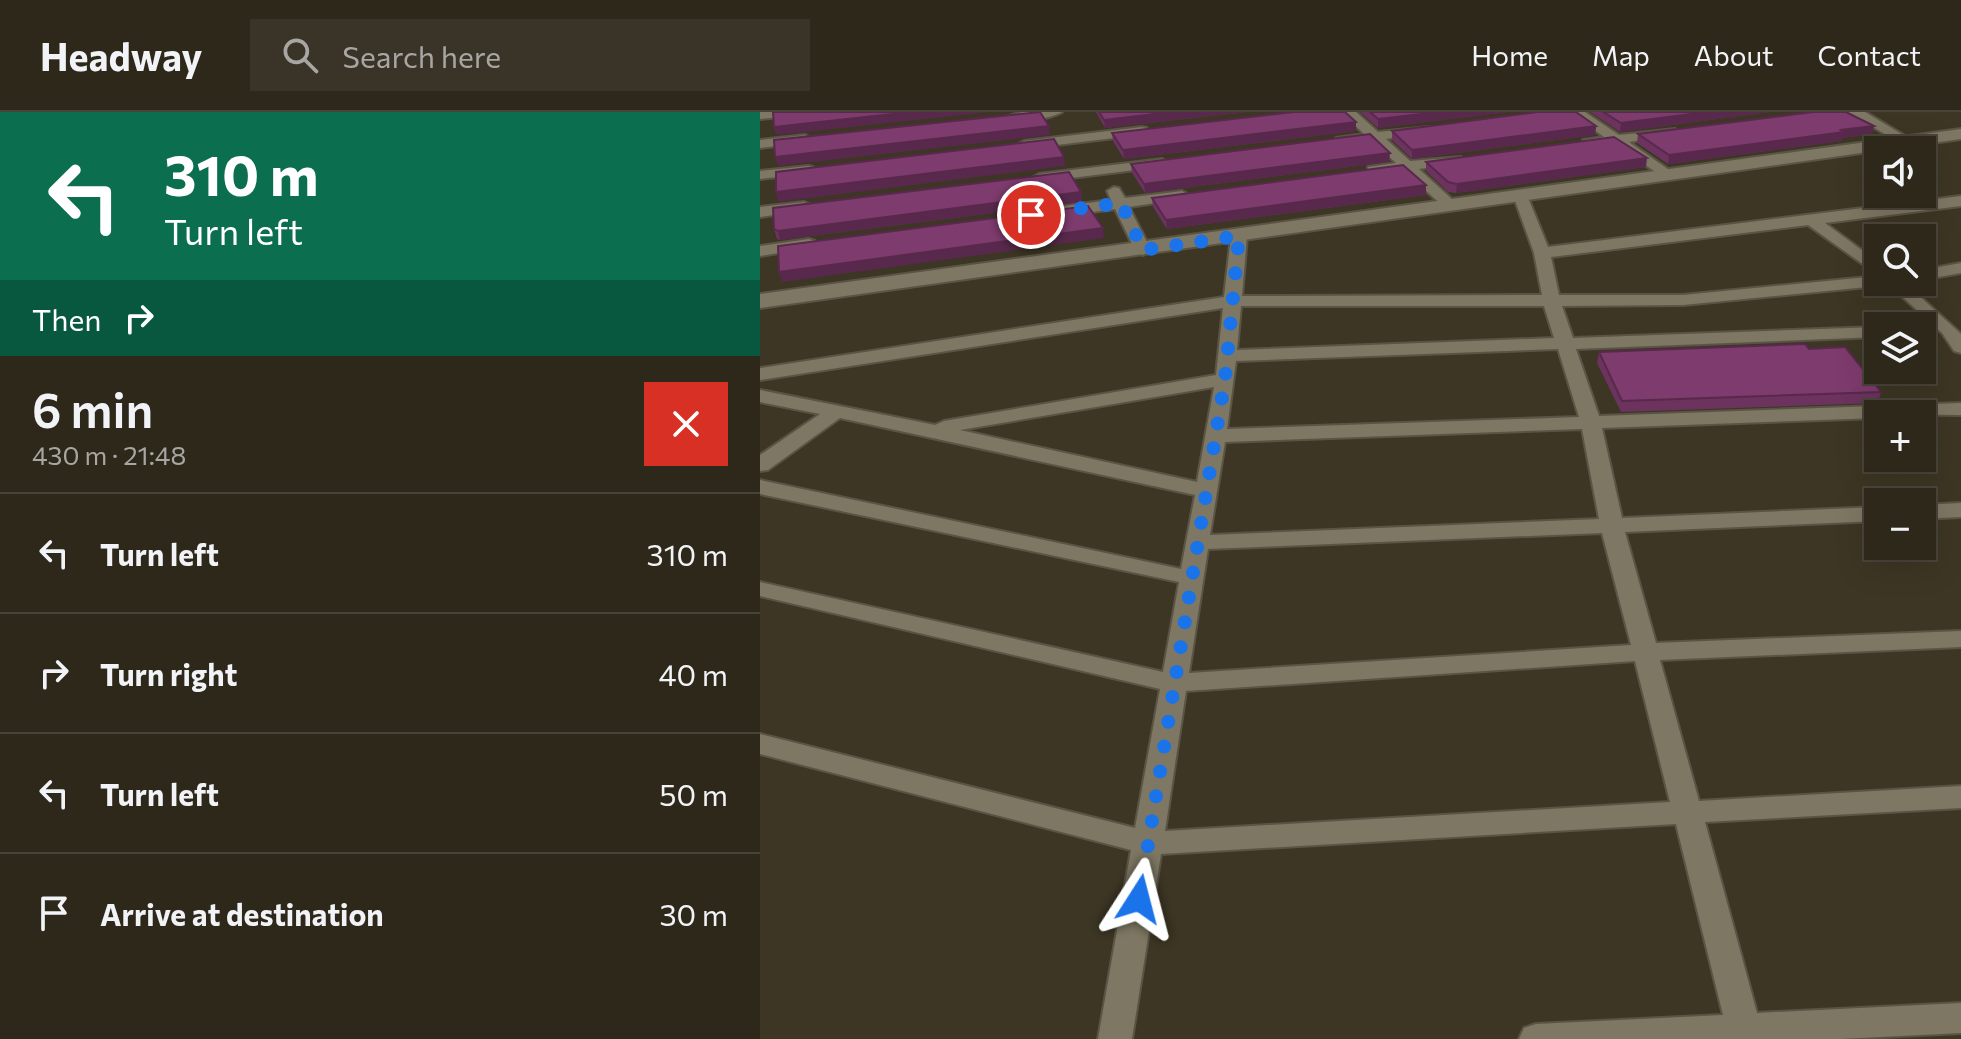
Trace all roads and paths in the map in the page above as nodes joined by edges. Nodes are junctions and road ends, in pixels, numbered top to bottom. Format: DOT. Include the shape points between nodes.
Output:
graph roads {
  1 [pos="793,112"];
  2 [pos="1055,112"];
  3 [pos="1348,112"];
  4 [pos="1576,112"];
  5 [pos="1855,112"];
  6 [pos="760,115"];
  7 [pos="993,119"];
  8 [pos="1438,128"];
  9 [pos="1158,129"];
  10 [pos="1690,129"];
  11 [pos="1961,134"];
  12 [pos="1897,136"];
  13 [pos="1375,137"];
  14 [pos="822,138"];
  15 [pos="1936,138"];
  16 [pos="1616,139"];
  17 [pos="1330,142"];
  18 [pos="760,144"];
  19 [pos="1572,145"];
  20 [pos="1006,147"];
  21 [pos="1089,148"];
  22 [pos="1864,148"];
  23 [pos="1467,158"];
  24 [pos="1178,161"];
  25 [pos="1408,166"];
  26 [pos="822,168"];
  27 [pos="1362,172"];
  28 [pos="1668,174"];
  29 [pos="760,175"];
  30 [pos="1024,180"];
  31 [pos="1196,194"];
  32 [pos="1520,195"];
  33 [pos="1961,201"];
  34 [pos="1121,203"];
  35 [pos="822,204"];
  36 [pos="1449,204"];
  37 [pos="760,212"];
  38 [pos="1043,214"];
  39 [pos="1813,221"];
  40 [pos="1239,236"];
  41 [pos="823,242"];
  42 [pos="1143,250"];
  43 [pos="760,251"];
  44 [pos="1542,253"];
  45 [pos="1864,259"];
  46 [pos="1961,268"];
  47 [pos="1936,272"];
  48 [pos="1864,282"];
  49 [pos="1912,296"];
  50 [pos="1551,299"];
  51 [pos="760,301"];
  52 [pos="1235,301"];
  53 [pos="1954,329"];
  54 [pos="1864,333"];
  55 [pos="1565,345"];
  56 [pos="1961,347"];
  57 [pos="1227,368"];
  58 [pos="760,374"];
  59 [pos="760,396"];
  60 [pos="1961,409"];
  61 [pos="837,411"];
  62 [pos="1591,424"];
  63 [pos="930,430"];
  64 [pos="1214,436"];
  65 [pos="760,465"];
  66 [pos="760,487"];
  67 [pos="1206,491"];
  68 [pos="1961,510"];
  69 [pos="1936,511"];
  70 [pos="1864,515"];
  71 [pos="1612,525"];
  72 [pos="1197,543"];
  73 [pos="1192,578"];
  74 [pos="760,589"];
  75 [pos="1961,639"];
  76 [pos="1645,652"];
  77 [pos="1174,683"];
  78 [pos="760,744"];
  79 [pos="1961,797"];
  80 [pos="1687,813"];
  81 [pos="1148,843"];
  82 [pos="1961,1018"];
  83 [pos="1745,1034"];
  84 [pos="1115,1039"];
  85 [pos="1536,1039"];
  1 -- 6 [label="street"];
  2 -- 7 [label="street"];
  3 -- 13 [label="street"];
  4 -- 16 [label="street"];
  5 -- 12 [label="street"];
  8 -- 13 [label="street"];
  9 -- 21 [label="street"];
  10 -- 16 [label="street"];
  11 -- 15 [label="street"];
  13 -- 17 [label="street"];
  13 -- 25 [label="street"];
  14 -- 18 [label="street"];
  16 -- 19 [label="street"];
  16 -- 28 [label="street"];
  20 -- 21 [label="street"];
  21 -- 24 [label="street"];
  21 -- 30 [label="street"];
  21 -- 34 [label="street"];
  22 -- 28 [label="street"];
  23 -- 25 [label="street"];
  25 -- 27 [label="street"];
  25 -- 36 [label="street"];
  26 -- 29 [label="street"];
  28 -- 32 [label="street"];
  31 -- 34 [label="street"];
  32 -- 36 [label="street"];
  32 -- 44 [label="street"];
  33 -- 39 [label="street"];
  34 -- 38 [label="street"];
  34 -- 42 [label="street"];
  35 -- 37 [label="street"];
  36 -- 40 [label="street"];
  39 -- 44 [label="street"];
  39 -- 45 [label="street"];
  40 -- 42 [label="street"];
  40 -- 52 [label="street"];
  41 -- 43 [label="street"];
  42 -- 51 [label="street"];
  44 -- 50 [label="street"];
  46 -- 47 [label="street"];
  48 -- 50 [label="street" via="1683,300"];
  49 -- 53 [label="street"];
  50 -- 52 [label="street"];
  50 -- 55 [label="street"];
  52 -- 57 [label="street"];
  52 -- 58 [label="street"];
  53 -- 56 [label="street"];
  54 -- 55 [label="street"];
  55 -- 57 [label="street"];
  55 -- 62 [label="street"];
  57 -- 63 [label="street"];
  57 -- 64 [label="street"];
  59 -- 61 [label="street"];
  60 -- 62 [label="street"];
  61 -- 63 [label="street"];
  61 -- 65 [label="street"];
  62 -- 64 [label="street"];
  62 -- 71 [label="street"];
  63 -- 67 [label="street"];
  64 -- 67 [label="street"];
  66 -- 73 [label="street"];
  67 -- 72 [label="street"];
  68 -- 69 [label="street"];
  70 -- 71 [label="street"];
  71 -- 72 [label="street"];
  71 -- 76 [label="street"];
  72 -- 73 [label="street"];
  73 -- 77 [label="street"];
  74 -- 77 [label="street"];
  75 -- 76 [label="street"];
  76 -- 77 [label="street"];
  76 -- 80 [label="street"];
  77 -- 81 [label="street"];
  78 -- 81 [label="street"];
  79 -- 80 [label="street"];
  80 -- 81 [label="street"];
  80 -- 83 [label="street"];
  81 -- 84 [label="street"];
  82 -- 83 [label="street"];
  83 -- 85 [label="street"];
}
